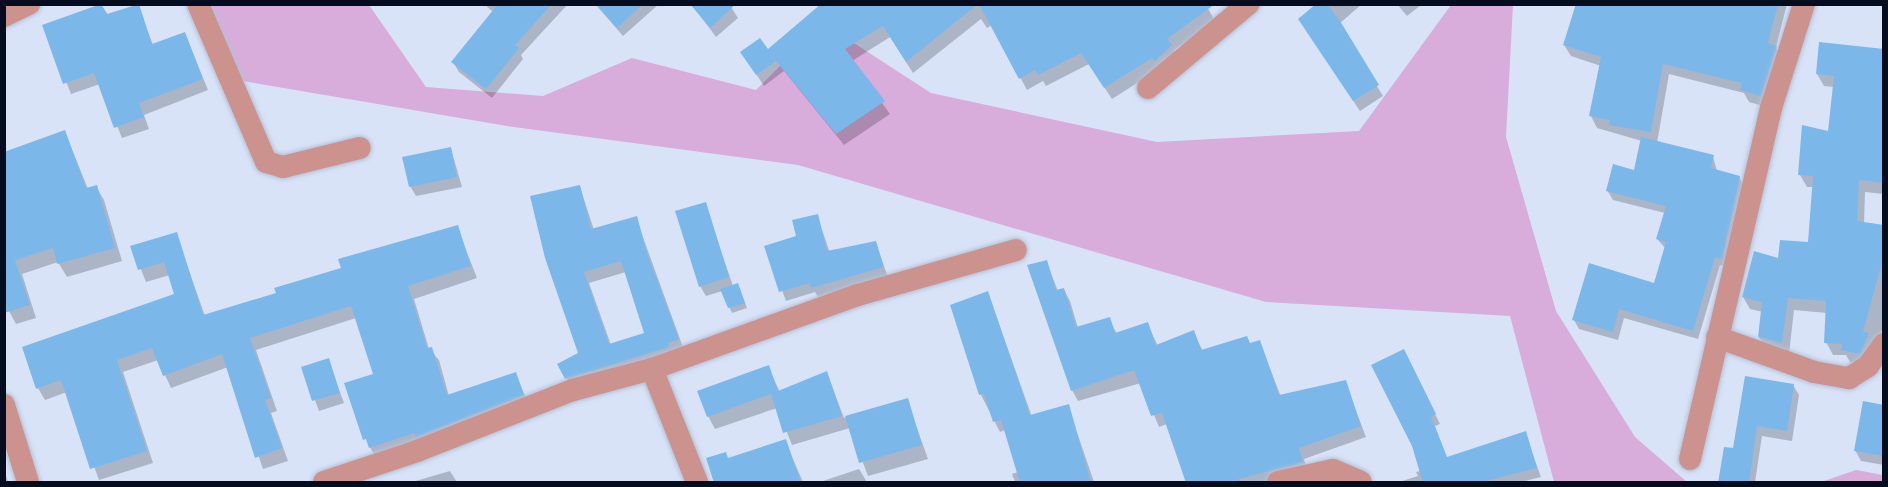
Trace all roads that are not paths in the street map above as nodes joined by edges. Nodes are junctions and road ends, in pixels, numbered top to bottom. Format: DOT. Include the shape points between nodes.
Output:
graph roads {
  1 [pos="29,4"];
  2 [pos="198,4"];
  3 [pos="1248,4"];
  4 [pos="1804,4"];
  5 [pos="4,16"];
  6 [pos="1148,88"];
  7 [pos="360,148"];
  8 [pos="1016,250"];
  9 [pos="1717,337"];
  10 [pos="1884,344"];
  11 [pos="652,369"];
  12 [pos="4,405"];
  13 [pos="1690,459"];
  14 [pos="357,477"];
  15 [pos="28,483"];
  16 [pos="324,483"];
  17 [pos="697,483"];
  18 [pos="1278,483"];
  19 [pos="1361,483"];
  1 -- 5 [label="street"];
  2 -- 7 [label="street" via="266,162 283,167"];
  3 -- 6 [label="street"];
  4 -- 9 [label="street" via="1771,108"];
  8 -- 11 [label="street" via="858,295"];
  9 -- 10 [label="street" via="1814,372 1849,378 1868,366"];
  9 -- 13 [label="street"];
  11 -- 14 [label="street" via="573,390"];
  11 -- 17 [label="street"];
  12 -- 15 [label="street"];
  14 -- 16 [label="street"];
  18 -- 19 [label="street" via="1333,470"];
}
